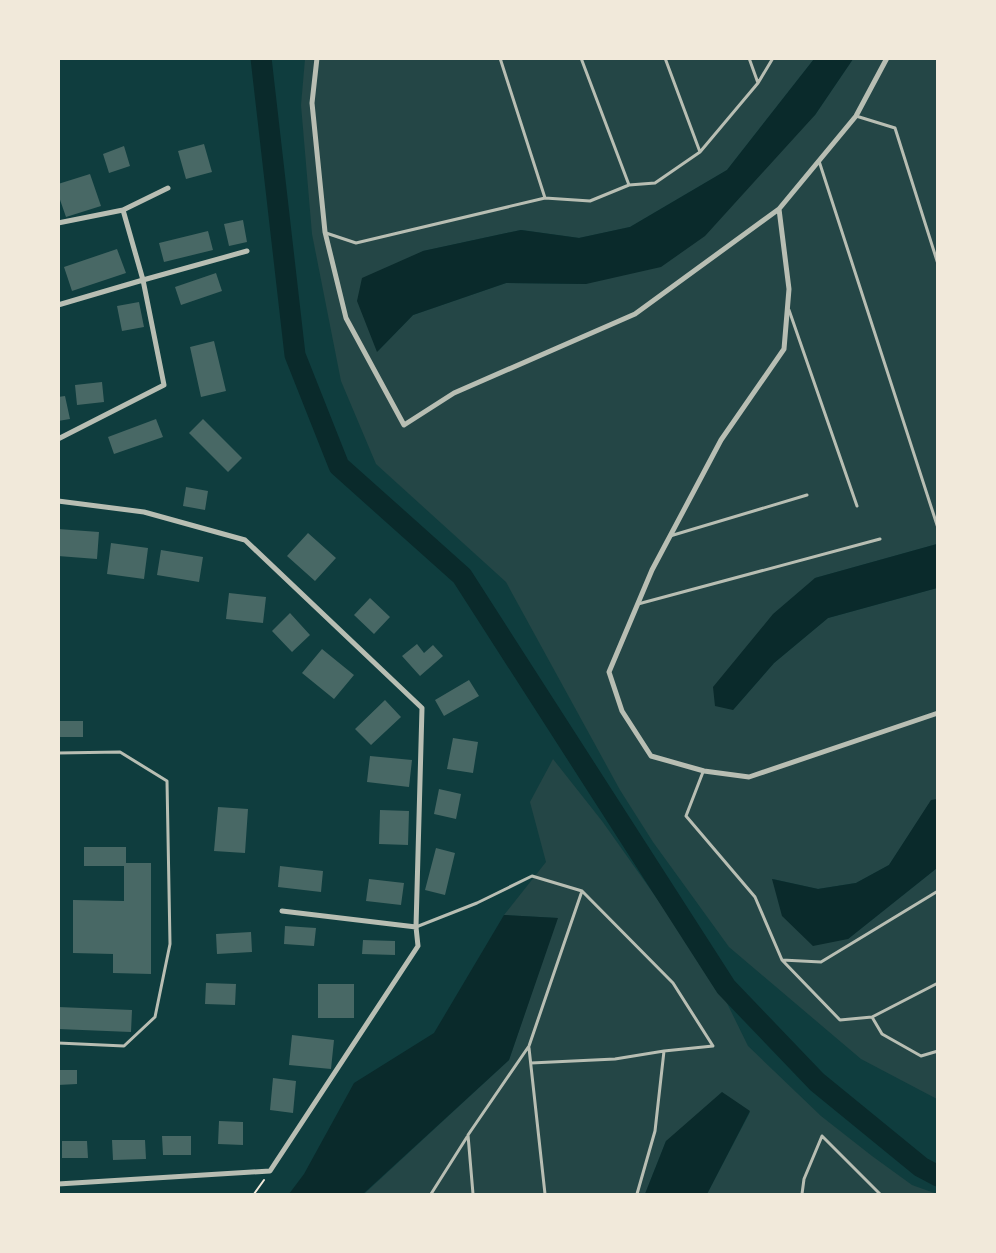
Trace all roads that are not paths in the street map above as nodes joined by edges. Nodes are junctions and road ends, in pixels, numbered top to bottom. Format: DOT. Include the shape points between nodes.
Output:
graph roads {
  1 [pos="317,58"];
  2 [pos="500,58"];
  3 [pos="581,58"];
  4 [pos="665,58"];
  5 [pos="749,58"];
  6 [pos="773,58"];
  7 [pos="887,58"];
  8 [pos="758,83"];
  9 [pos="856,116"];
  10 [pos="700,152"];
  11 [pos="819,159"];
  12 [pos="629,185"];
  13 [pos="168,188"];
  14 [pos="545,198"];
  15 [pos="779,209"];
  16 [pos="123,210"];
  17 [pos="58,223"];
  18 [pos="325,232"];
  19 [pos="247,251"];
  20 [pos="938,264"];
  21 [pos="142,280"];
  22 [pos="58,305"];
  23 [pos="788,305"];
  24 [pos="58,439"];
  25 [pos="807,495"];
  26 [pos="58,501"];
  27 [pos="857,506"];
  28 [pos="938,528"];
  29 [pos="669,536"];
  30 [pos="880,539"];
  31 [pos="637,604"];
  32 [pos="938,713"];
  33 [pos="58,753"];
  34 [pos="704,771"];
  35 [pos="582,891"];
  36 [pos="938,891"];
  37 [pos="282,911"];
  38 [pos="416,927"];
  39 [pos="782,960"];
  40 [pos="938,983"];
  41 [pos="872,1017"];
  42 [pos="58,1043"];
  43 [pos="529,1046"];
  44 [pos="664,1051"];
  45 [pos="938,1051"];
  46 [pos="531,1063"];
  47 [pos="468,1135"];
  48 [pos="58,1184"];
  49 [pos="431,1194"];
  50 [pos="473,1194"];
  51 [pos="545,1194"];
  52 [pos="637,1194"];
  53 [pos="802,1194"];
  54 [pos="880,1194"];
  1 -- 18 [label="street" via="312,103"];
  2 -- 14 [label="lane"];
  3 -- 12 [label="lane"];
  4 -- 10 [label="lane"];
  5 -- 8 [label="lane"];
  6 -- 8 [label="lane"];
  7 -- 9 [label="street"];
  8 -- 10 [label="lane"];
  9 -- 11 [label="street"];
  9 -- 20 [label="lane" via="895,128"];
  10 -- 12 [label="lane" via="656,183"];
  11 -- 15 [label="street"];
  11 -- 28 [label="lane"];
  12 -- 14 [label="lane" via="590,201"];
  13 -- 16 [label="street"];
  14 -- 18 [label="lane" via="356,243"];
  15 -- 18 [label="street" via="635,314 454,393 404,425 346,318"];
  15 -- 23 [label="street"];
  16 -- 17 [label="street"];
  16 -- 21 [label="street"];
  19 -- 21 [label="street"];
  21 -- 22 [label="street"];
  21 -- 24 [label="street" via="164,385"];
  23 -- 27 [label="lane"];
  23 -- 29 [label="street" via="784,349 721,440"];
  25 -- 29 [label="lane"];
  26 -- 38 [label="street" via="144,512 245,540 422,708"];
  29 -- 31 [label="street"];
  30 -- 31 [label="lane"];
  31 -- 34 [label="street" via="609,672 622,711 651,756"];
  32 -- 34 [label="street" via="749,777"];
  33 -- 42 [label="lane" via="120,752 167,781 170,944 155,1017 124,1046"];
  34 -- 39 [label="lane" via="686,816 755,897"];
  35 -- 38 [label="lane" via="532,876"];
  35 -- 43 [label="lane"];
  35 -- 44 [label="lane" via="673,983 713,1046"];
  36 -- 39 [label="lane" via="821,962"];
  37 -- 38 [label="street"];
  38 -- 48 [label="street" via="418,946 270,1171"];
  39 -- 41 [label="lane" via="840,1020"];
  40 -- 41 [label="lane"];
  41 -- 45 [label="lane" via="882,1034 921,1056"];
  43 -- 46 [label="lane"];
  43 -- 47 [label="lane"];
  44 -- 46 [label="lane" via="615,1059"];
  44 -- 52 [label="lane" via="655,1131"];
  46 -- 51 [label="lane"];
  47 -- 49 [label="lane"];
  47 -- 50 [label="lane"];
  53 -- 54 [label="lane" via="822,1136"];
}
